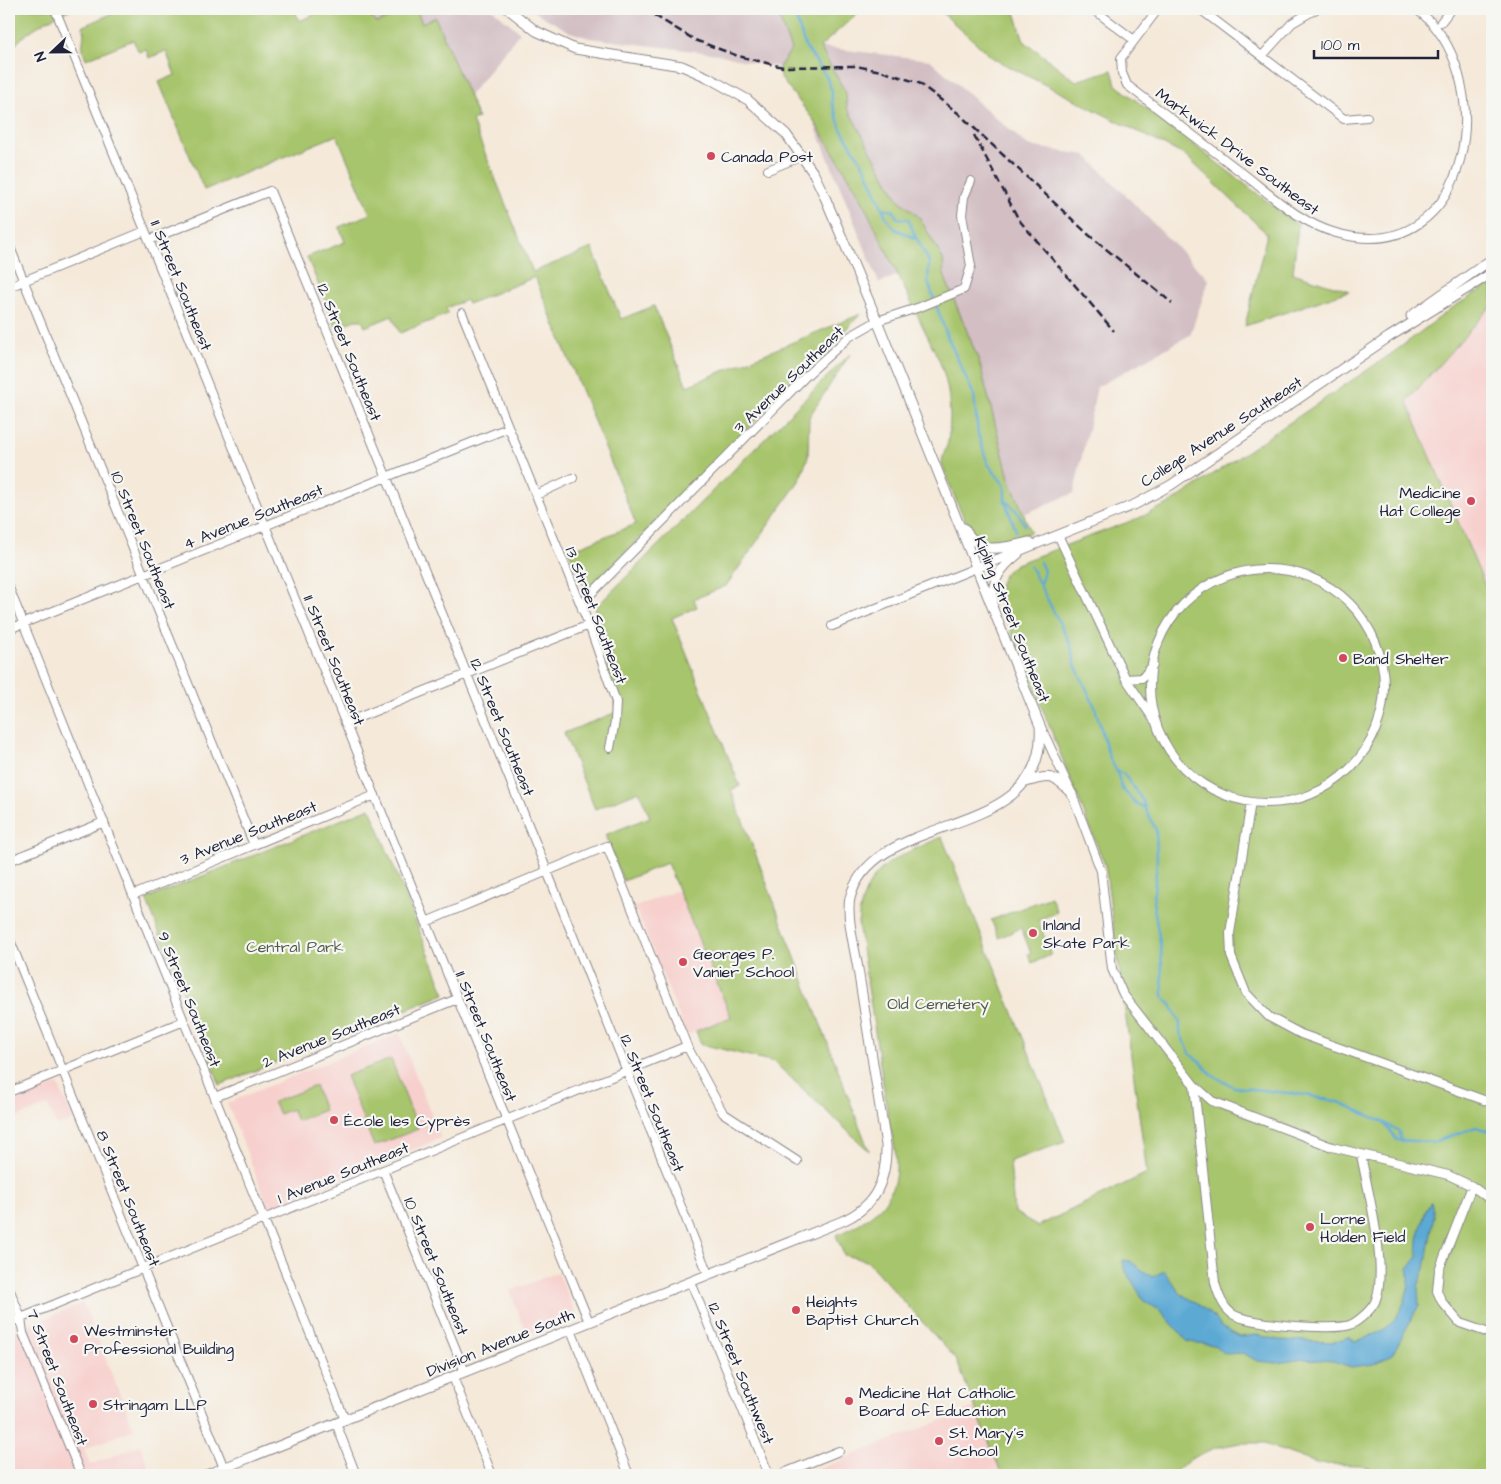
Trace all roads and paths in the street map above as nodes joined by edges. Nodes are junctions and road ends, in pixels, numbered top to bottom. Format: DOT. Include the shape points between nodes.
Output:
graph roads {
  1 [pos="55,9"];
  2 [pos="508,9"];
  3 [pos="1093,9"];
  4 [pos="1158,9"];
  5 [pos="1200,9"];
  6 [pos="1316,9"];
  7 [pos="1416,9"];
  8 [pos="1451,9"];
  9 [pos="1441,22"];
  10 [pos="1449,29"];
  11 [pos="1134,40"];
  12 [pos="1262,56"];
  13 [pos="1367,117"];
  14 [pos="802,156"];
  15 [pos="768,170"];
  16 [pos="971,182"];
  17 [pos="1447,207"];
  18 [pos="145,231"];
  19 [pos="149,240"];
  20 [pos="9,245"];
  21 [pos="1492,259"];
  22 [pos="1492,273"];
  23 [pos="24,281"];
  24 [pos="9,287"];
  25 [pos="462,313"];
  26 [pos="878,321"];
  27 [pos="1389,337"];
  28 [pos="508,428"];
  29 [pos="386,477"];
  30 [pos="573,478"];
  31 [pos="536,495"];
  32 [pos="954,513"];
  33 [pos="265,526"];
  34 [pos="1054,536"];
  35 [pos="1028,547"];
  36 [pos="976,568"];
  37 [pos="144,575"];
  38 [pos="9,588"];
  39 [pos="582,609"];
  40 [pos="995,614"];
  41 [pos="23,624"];
  42 [pos="589,625"];
  43 [pos="832,626"];
  44 [pos="9,629"];
  45 [pos="1153,665"];
  46 [pos="467,674"];
  47 [pos="1126,679"];
  48 [pos="1035,714"];
  49 [pos="345,723"];
  50 [pos="1156,724"];
  51 [pos="610,748"];
  52 [pos="1026,782"];
  53 [pos="1072,794"];
  54 [pos="374,795"];
  55 [pos="1251,802"];
  56 [pos="104,822"];
  57 [pos="254,845"];
  58 [pos="9,861"];
  59 [pos="547,871"];
  60 [pos="133,895"];
  61 [pos="426,922"];
  62 [pos="9,938"];
  63 [pos="457,999"];
  64 [pos="184,1021"];
  65 [pos="687,1046"];
  66 [pos="62,1070"];
  67 [pos="625,1071"];
  68 [pos="1194,1085"];
  69 [pos="9,1092"];
  70 [pos="215,1097"];
  71 [pos="1212,1101"];
  72 [pos="1492,1103"];
  73 [pos="1197,1109"];
  74 [pos="506,1120"];
  75 [pos="1361,1156"];
  76 [pos="797,1160"];
  77 [pos="383,1170"];
  78 [pos="1472,1186"];
  79 [pos="1492,1201"];
  80 [pos="264,1219"];
  81 [pos="143,1268"];
  82 [pos="708,1274"];
  83 [pos="691,1282"];
  84 [pos="9,1288"];
  85 [pos="21,1318"];
  86 [pos="589,1322"];
  87 [pos="9,1323"];
  88 [pos="571,1330"];
  89 [pos="1492,1334"];
  90 [pos="465,1372"];
  91 [pos="453,1377"];
  92 [pos="345,1420"];
  93 [pos="336,1424"];
  94 [pos="840,1451"];
  95 [pos="220,1471"];
  96 [pos="81,1475"];
  97 [pos="206,1475"];
  98 [pos="356,1475"];
  99 [pos="492,1475"];
  100 [pos="629,1475"];
  101 [pos="769,1475"];
  102 [pos="779,1475"];
  1 -- 18 [label="street, 11 Street Southeast"];
  2 -- 14 [label="street, Kipling Street Southeast" via="536,31 568,46 598,54 682,66 720,83 767,114"];
  3 -- 11 [label="street"];
  4 -- 11 [label="street, Markwick Drive Southeast"];
  5 -- 12 [label="street"];
  6 -- 12 [label="street" via="1292,23"];
  7 -- 9 [label="street"];
  8 -- 9 [label="street"];
  9 -- 10 [label="street"];
  11 -- 17 [label="street, Markwick Drive Southeast" via="1121,58 1127,84 1292,212 1315,226 1348,236 1380,237 1416,227"];
  12 -- 13 [label="street" via="1344,119"];
  14 -- 15 [label="street"];
  14 -- 26 [label="street, Kipling Street Southeast" via="824,195"];
  16 -- 26 [label="street, 3 Avenue Southeast" via="964,197 962,216 971,266 964,289"];
  18 -- 19 [label="street, 11 Street Southeast"];
  18 -- 23 [label="street"];
  19 -- 29 [label="street, 12 Street Southeast" via="270,191"];
  19 -- 33 [label="street, 11 Street Southeast"];
  20 -- 23 [label="street, 10 Street Southeast"];
  21 -- 27 [label="street, College Avenue Southeast" via="1410,316"];
  22 -- 27 [label="street, College Avenue Southeast"];
  23 -- 24 [label="street"];
  23 -- 37 [label="street, 10 Street Southeast"];
  25 -- 28 [label="street, 13 Street Southeast"];
  26 -- 32 [label="street, Kipling Street Southeast"];
  26 -- 39 [label="street, 3 Avenue Southeast" via="849,337 808,374 587,598"];
  27 -- 34 [label="street, College Avenue Southeast" via="1171,485 1136,504"];
  28 -- 29 [label="street, 4 Avenue Southeast"];
  28 -- 31 [label="street, 13 Street Southeast"];
  29 -- 33 [label="street, 4 Avenue Southeast"];
  29 -- 46 [label="street, 12 Street Southeast"];
  30 -- 31 [label="street"];
  31 -- 39 [label="street, 13 Street Southeast"];
  32 -- 34 [label="street" via="974,541 989,549"];
  32 -- 36 [label="street, Kipling Street Southeast"];
  33 -- 37 [label="street, 4 Avenue Southeast"];
  33 -- 49 [label="street, 11 Street Southeast"];
  34 -- 35 [label="street, College Avenue Southeast"];
  34 -- 47 [label="street"];
  35 -- 36 [label="street, College Avenue Southeast"];
  35 -- 40 [label="street" via="1003,566 996,578 992,592"];
  36 -- 40 [label="street, Kipling Street Southeast"];
  36 -- 43 [label="street"];
  37 -- 41 [label="street, 4 Avenue Southeast"];
  37 -- 57 [label="street, 10 Street Southeast"];
  38 -- 41 [label="street, 9 Street Southeast"];
  39 -- 42 [label="street, 13 Street Southeast"];
  40 -- 48 [label="street, Kipling Street Southeast"];
  41 -- 44 [label="street, 4 Avenue Southeast"];
  41 -- 56 [label="street, 9 Street Southeast"];
  42 -- 46 [label="street"];
  42 -- 51 [label="street, 13 Street Southeast" via="616,702"];
  45 -- 47 [label="street" via="1142,678"];
  45 -- 50 [label="street" via="1150,694"];
  45 -- 55 [label="street" via="1163,631 1183,604 1210,582 1242,570 1276,568 1309,575 1339,592 1363,617 1379,647 1385,681 1381,715 1368,747 1346,773 1318,792 1285,802"];
  46 -- 49 [label="street"];
  46 -- 59 [label="street, 12 Street Southeast"];
  47 -- 50 [label="street"];
  48 -- 52 [label="street" via="1040,726 1039,754"];
  48 -- 53 [label="street, Kipling Street Southeast"];
  49 -- 54 [label="street, 11 Street Southeast"];
  50 -- 55 [label="street" via="1171,753 1192,776 1220,793"];
  52 -- 53 [label="street" via="1048,776 1057,778"];
  52 -- 82 [label="street, Division Avenue South" via="999,803 874,861 850,899 850,920 886,1145 882,1184 876,1195 852,1217"];
  53 -- 68 [label="street, Kipling Street Southeast" via="1101,871 1116,980 1123,994"];
  54 -- 57 [label="street, 3 Avenue Southeast"];
  54 -- 61 [label="street, 11 Street Southeast"];
  55 -- 72 [label="street" via="1230,933 1231,956 1246,993 1269,1017 1301,1034"];
  56 -- 58 [label="street"];
  56 -- 60 [label="street, 9 Street Southeast"];
  57 -- 60 [label="street, 3 Avenue Southeast"];
  59 -- 61 [label="street"];
  59 -- 65 [label="street" via="607,846"];
  59 -- 67 [label="street, 12 Street Southeast"];
  60 -- 64 [label="street, 9 Street Southeast"];
  61 -- 63 [label="street, 11 Street Southeast"];
  62 -- 66 [label="street, 8 Street Southeast"];
  63 -- 70 [label="street, 2 Avenue Southeast"];
  63 -- 74 [label="street, 11 Street Southeast"];
  64 -- 66 [label="street"];
  64 -- 70 [label="street, 9 Street Southeast"];
  65 -- 67 [label="street, 1 Avenue Southeast"];
  65 -- 76 [label="street" via="723,1113"];
  66 -- 69 [label="street"];
  66 -- 81 [label="street, 8 Street Southeast"];
  67 -- 74 [label="street, 1 Avenue Southeast"];
  67 -- 82 [label="street, 12 Street Southeast"];
  68 -- 71 [label="street, Kipling Street Southeast"];
  68 -- 73 [label="street"];
  70 -- 80 [label="street, 9 Street Southeast"];
  71 -- 73 [label="street"];
  71 -- 75 [label="street"];
  73 -- 75 [label="street" via="1215,1283 1220,1300 1231,1314 1251,1321 1333,1329 1351,1325 1374,1304 1380,1288 1379,1256"];
  74 -- 77 [label="street, 1 Avenue Southeast"];
  74 -- 86 [label="street, 11 Street Southeast"];
  75 -- 78 [label="street" via="1448,1175"];
  77 -- 80 [label="street, 1 Avenue Southeast"];
  77 -- 90 [label="street, 10 Street Southeast"];
  78 -- 79 [label="street"];
  78 -- 89 [label="street" via="1439,1270 1437,1291 1460,1323"];
  80 -- 81 [label="street, 1 Avenue Southeast"];
  80 -- 92 [label="street, 9 Street Southeast"];
  81 -- 85 [label="street, 1 Avenue Southeast"];
  81 -- 95 [label="street, 8 Street Southeast"];
  82 -- 83 [label="street, Division Avenue South"];
  83 -- 86 [label="street, Division Avenue South"];
  83 -- 101 [label="street, 12 Street Southwest"];
  84 -- 85 [label="street, 7 Street Southeast"];
  85 -- 87 [label="street, 1 Avenue Southeast"];
  85 -- 96 [label="street, 7 Street Southeast" via="23,1333"];
  86 -- 88 [label="street, Division Avenue South"];
  88 -- 90 [label="street, Division Avenue South"];
  88 -- 100 [label="street"];
  90 -- 91 [label="street, Division Avenue South"];
  91 -- 92 [label="street, Division Avenue South"];
  91 -- 99 [label="street"];
  92 -- 93 [label="street, Division Avenue South"];
  93 -- 95 [label="street, Division Avenue South"];
  93 -- 98 [label="street"];
  94 -- 102 [label="street"];
  95 -- 97 [label="street, Division Avenue South"];
}
